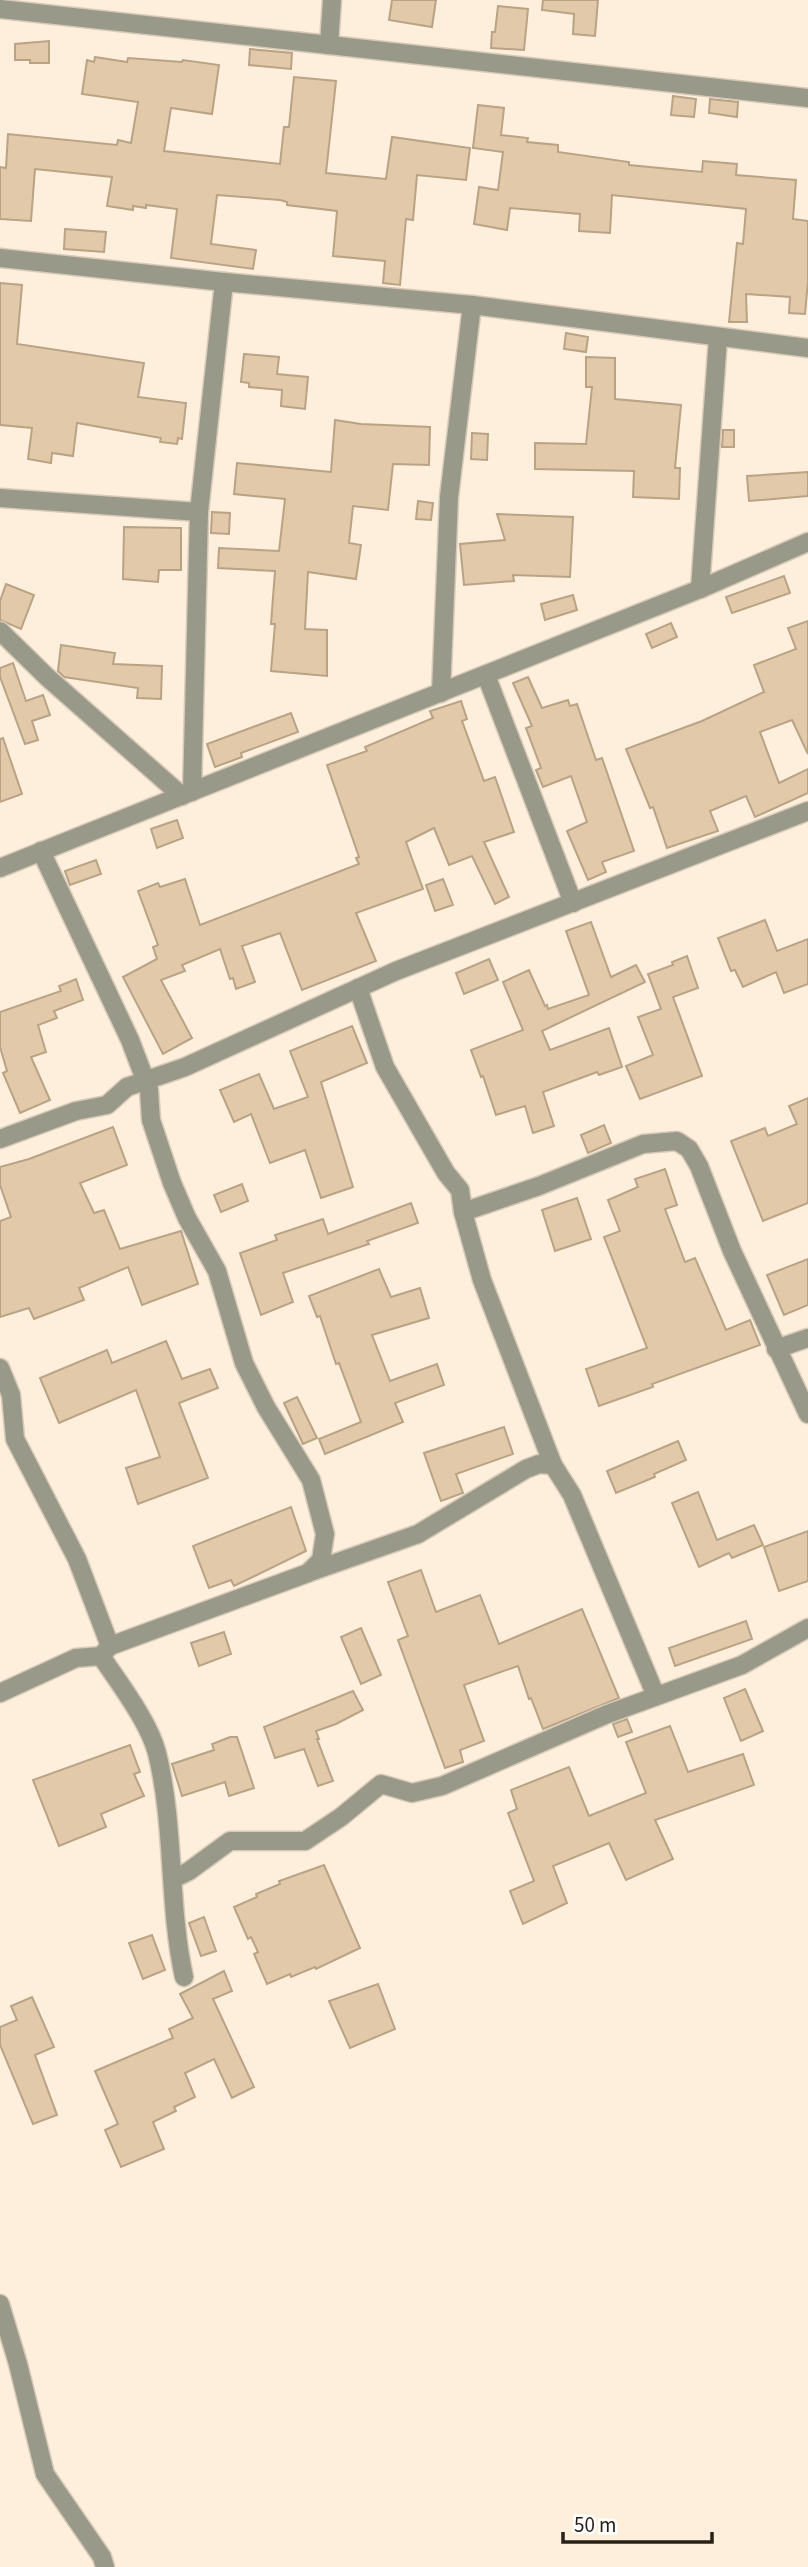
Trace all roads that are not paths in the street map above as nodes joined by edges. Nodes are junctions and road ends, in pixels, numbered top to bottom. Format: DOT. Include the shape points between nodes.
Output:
graph roads {
  1 [pos="332,0"];
  2 [pos="0,9"];
  3 [pos="329,45"];
  4 [pos="808,98"];
  5 [pos="0,258"];
  6 [pos="224,282"];
  7 [pos="472,305"];
  8 [pos="718,338"];
  9 [pos="808,348"];
  10 [pos="0,498"];
  11 [pos="199,512"];
  12 [pos="808,542"];
  13 [pos="701,589"];
  14 [pos="0,631"];
  15 [pos="486,675"];
  16 [pos="441,693"];
  17 [pos="187,794"];
  18 [pos="808,811"];
  19 [pos="41,851"];
  20 [pos="0,868"];
  21 [pos="573,903"];
  22 [pos="358,988"];
  23 [pos="145,1080"];
  24 [pos="0,1139"];
  25 [pos="463,1212"];
  26 [pos="808,1338"];
  27 [pos="776,1349"];
  28 [pos="0,1368"];
  29 [pos="808,1414"];
  30 [pos="553,1465"];
  31 [pos="308,1573"];
  32 [pos="808,1628"];
  33 [pos="106,1651"];
  34 [pos="0,1693"];
  35 [pos="656,1696"];
  36 [pos="173,1879"];
  37 [pos="184,1977"];
  38 [pos="0,2304"];
  39 [pos="105,2567"];
  1 -- 3 [label="street"];
  2 -- 3 [label="street"];
  3 -- 4 [label="street"];
  5 -- 6 [label="street"];
  6 -- 7 [label="street"];
  6 -- 11 [label="street"];
  7 -- 8 [label="street"];
  7 -- 16 [label="street" via="449,497"];
  8 -- 9 [label="street"];
  8 -- 13 [label="street"];
  10 -- 11 [label="street"];
  11 -- 17 [label="street"];
  12 -- 13 [label="street"];
  13 -- 15 [label="street"];
  14 -- 17 [label="street" via="47,677"];
  15 -- 16 [label="street"];
  15 -- 21 [label="street"];
  16 -- 17 [label="street"];
  17 -- 19 [label="street"];
  18 -- 21 [label="street"];
  19 -- 20 [label="street"];
  19 -- 23 [label="street"];
  21 -- 22 [label="street"];
  22 -- 23 [label="street" via="185,1067"];
  22 -- 25 [label="street" via="385,1067 460,1190"];
  23 -- 24 [label="street" via="127,1087 107,1105 76,1111"];
  23 -- 31 [label="street" via="151,1120 172,1183 216,1271 244,1363 311,1480 325,1534 321,1560"];
  25 -- 27 [label="street" via="643,1144 677,1140 690,1149 699,1166"];
  25 -- 30 [label="street" via="482,1280"];
  26 -- 27 [label="street"];
  27 -- 29 [label="street"];
  28 -- 33 [label="street" via="11,1395 15,1439 77,1559"];
  30 -- 31 [label="street" via="526,1469 418,1534"];
  30 -- 35 [label="street" via="572,1495"];
  31 -- 33 [label="street"];
  32 -- 35 [label="street" via="742,1665"];
  33 -- 34 [label="street" via="76,1658"];
  33 -- 36 [label="street" via="157,1751"];
  35 -- 36 [label="street" via="442,1786 411,1793 381,1784 305,1841 230,1842"];
  36 -- 37 [label="street"];
  38 -- 39 [label="street" via="46,2474"];
}
